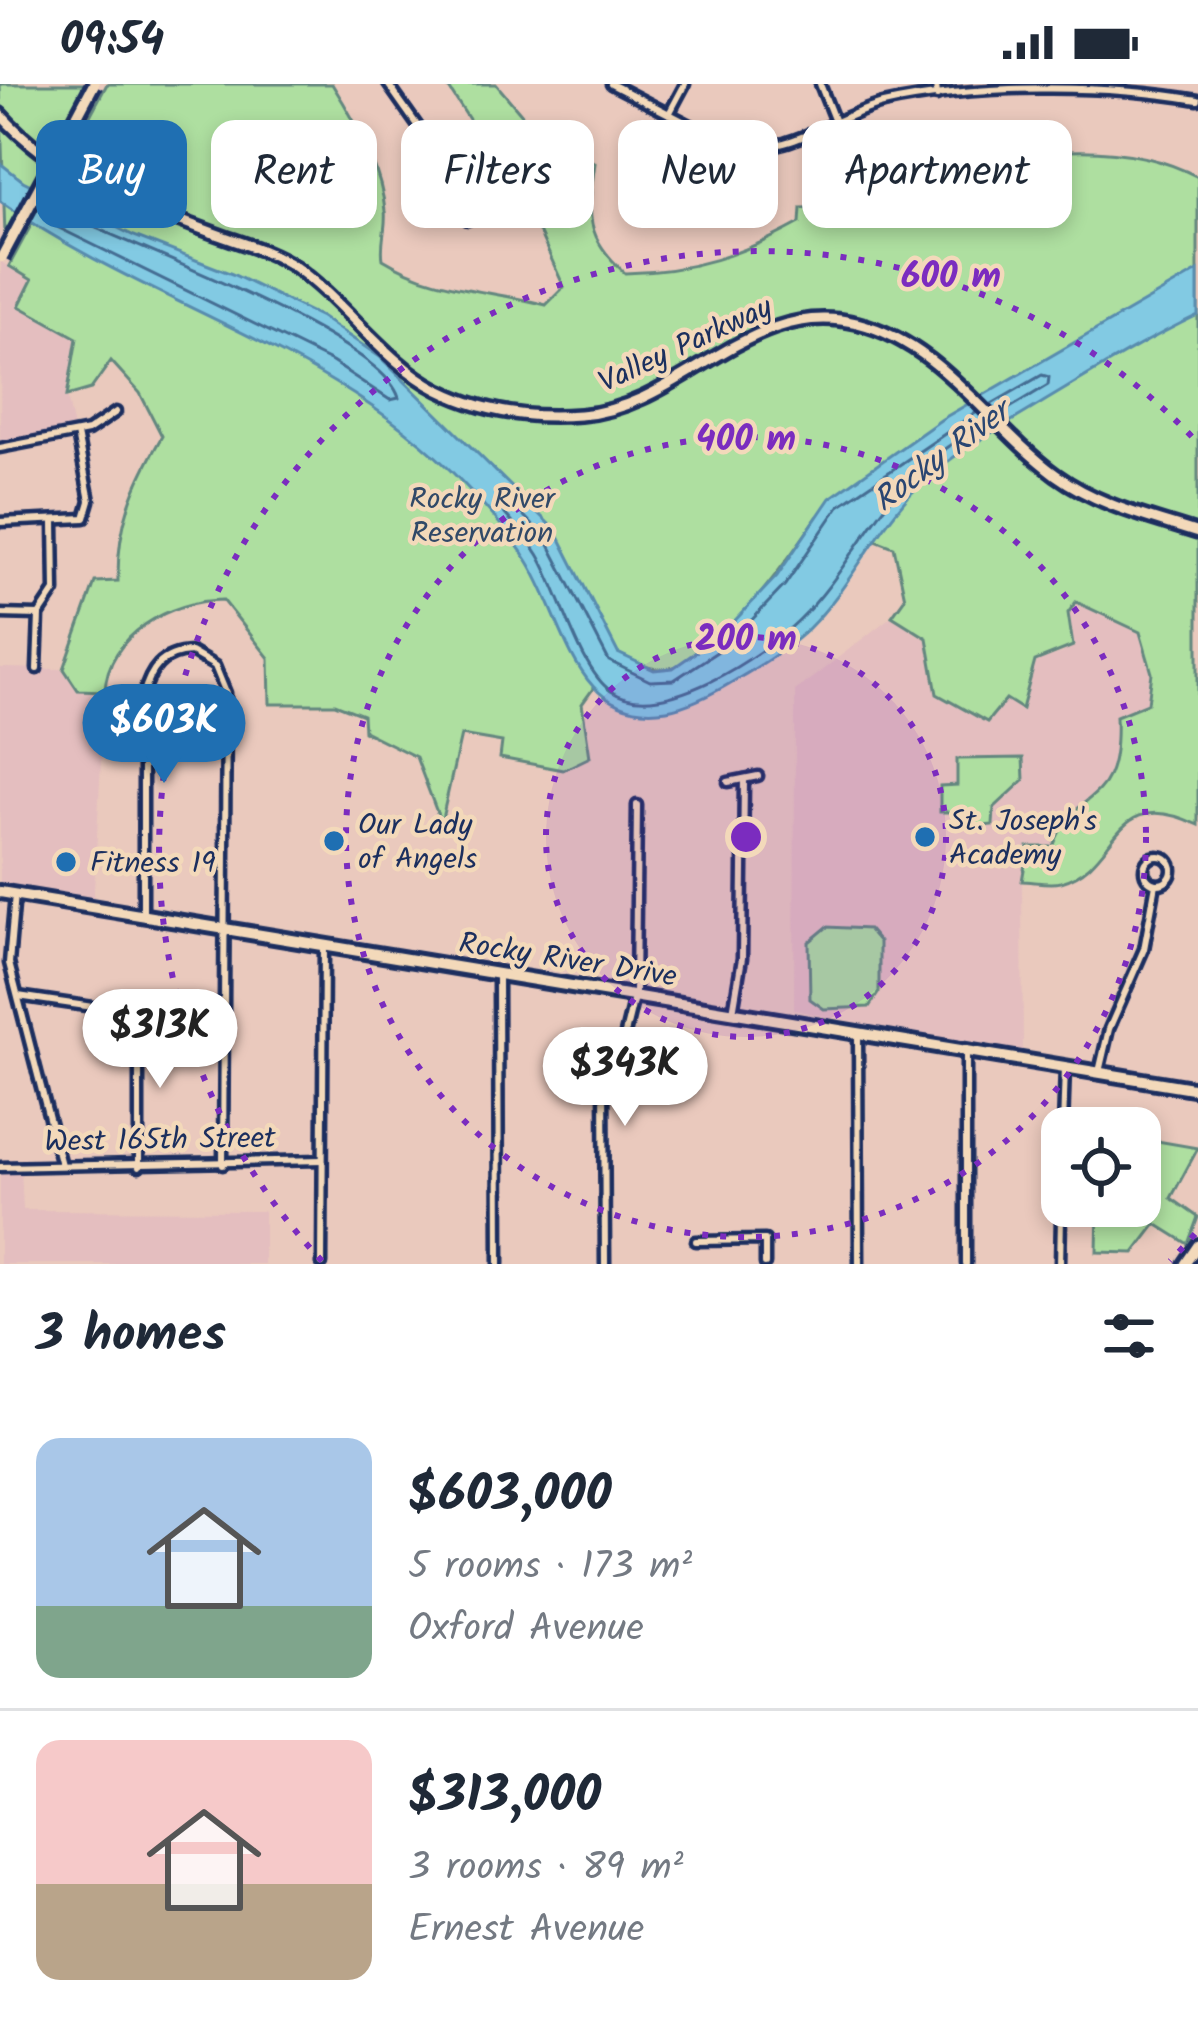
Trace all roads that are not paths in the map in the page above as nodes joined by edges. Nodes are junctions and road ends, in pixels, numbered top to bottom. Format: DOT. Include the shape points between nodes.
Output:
graph roads {
  1 [pos="94,84"];
  2 [pos="388,84"];
  3 [pos="611,84"];
  4 [pos="685,84"];
  5 [pos="820,84"];
  6 [pos="937,84"];
  7 [pos="938,96"];
  8 [pos="1198,100"];
  9 [pos="0,114"];
  10 [pos="669,114"];
  11 [pos="413,120"];
  12 [pos="681,120"];
  13 [pos="834,120"];
  14 [pos="841,120"];
  15 [pos="1,259"];
  16 [pos="116,412"];
  17 [pos="77,434"];
  18 [pos="0,448"];
  19 [pos="0,522"];
  20 [pos="54,523"];
  21 [pos="1198,533"];
  22 [pos="0,614"];
  23 [pos="39,615"];
  24 [pos="38,668"];
  25 [pos="758,776"];
  26 [pos="744,779"];
  27 [pos="728,782"];
  28 [pos="637,805"];
  29 [pos="1156,884"];
  30 [pos="0,892"];
  31 [pos="15,894"];
  32 [pos="143,916"];
  33 [pos="224,928"];
  34 [pos="324,944"];
  35 [pos="498,972"];
  36 [pos="635,992"];
  37 [pos="16,996"];
  38 [pos="733,1012"];
  39 [pos="139,1016"];
  40 [pos="222,1026"];
  41 [pos="859,1033"];
  42 [pos="966,1051"];
  43 [pos="1065,1067"];
  44 [pos="1099,1072"];
  45 [pos="1198,1089"];
  46 [pos="1064,1107"];
  47 [pos="322,1160"];
  48 [pos="61,1165"];
  49 [pos="223,1165"];
  50 [pos="0,1167"];
  51 [pos="139,1167"];
  52 [pos="1061,1227"];
  53 [pos="696,1240"];
  54 [pos="1198,1245"];
  55 [pos="322,1264"];
  56 [pos="499,1264"];
  57 [pos="605,1264"];
  58 [pos="765,1264"];
  59 [pos="859,1264"];
  60 [pos="966,1264"];
  61 [pos="1060,1264"];
  62 [pos="1185,1264"];
  1 -- 15 [label="main road, bridge"];
  2 -- 11 [label="street"];
  3 -- 10 [label="street"];
  4 -- 10 [label="street"];
  5 -- 13 [label="street"];
  6 -- 7 [label="street"];
  7 -- 8 [label="street" via="1081,85"];
  7 -- 14 [label="street"];
  9 -- 21 [label="street, Valley Parkway" via="75,176 294,266 421,379 501,412 584,415 621,407 808,316 883,332 929,357 1022,446 1101,501"];
  10 -- 12 [label="street"];
  16 -- 17 [label="street"];
  17 -- 18 [label="street"];
  17 -- 20 [label="street" via="90,509 76,522"];
  19 -- 20 [label="street"];
  20 -- 23 [label="street" via="55,591"];
  22 -- 23 [label="street"];
  23 -- 24 [label="street"];
  25 -- 26 [label="street"];
  26 -- 27 [label="street"];
  26 -- 38 [label="street" via="743,930"];
  28 -- 36 [label="street"];
  29 -- 29 [label="street" via="1172,871 1159,856 1144,871"];
  29 -- 44 [label="street" via="1144,949"];
  30 -- 31 [label="main road, Rocky River Drive"];
  31 -- 32 [label="main road, Rocky River Drive"];
  31 -- 37 [label="street" via="8,943"];
  32 -- 33 [label="main road, Rocky River Drive"];
  32 -- 33 [label="street" via="142,696 163,659 191,652 215,666 226,693"];
  33 -- 34 [label="main road, Rocky River Drive"];
  33 -- 40 [label="street"];
  34 -- 35 [label="main road, Rocky River Drive"];
  34 -- 47 [label="street"];
  35 -- 36 [label="main road, Rocky River Drive"];
  35 -- 56 [label="street"];
  36 -- 38 [label="main road, Rocky River Drive"];
  36 -- 57 [label="street" via="622,1046 604,1078"];
  37 -- 39 [label="street"];
  37 -- 48 [label="street"];
  38 -- 41 [label="main road, Rocky River Drive"];
  39 -- 40 [label="street"];
  39 -- 51 [label="street"];
  40 -- 49 [label="street"];
  41 -- 42 [label="main road, Rocky River Drive"];
  41 -- 59 [label="street"];
  42 -- 43 [label="main road, Rocky River Drive"];
  42 -- 60 [label="street"];
  43 -- 44 [label="main road, Rocky River Drive"];
  43 -- 46 [label="street"];
  44 -- 45 [label="main road, Rocky River Drive"];
  47 -- 49 [label="street, West 165th Street"];
  47 -- 55 [label="street"];
  48 -- 50 [label="street, West 165th Street"];
  48 -- 51 [label="street, West 165th Street"];
  49 -- 51 [label="street, West 165th Street"];
  52 -- 61 [label="street"];
  53 -- 58 [label="street" via="765,1240"];
  54 -- 62 [label="street"];
}
